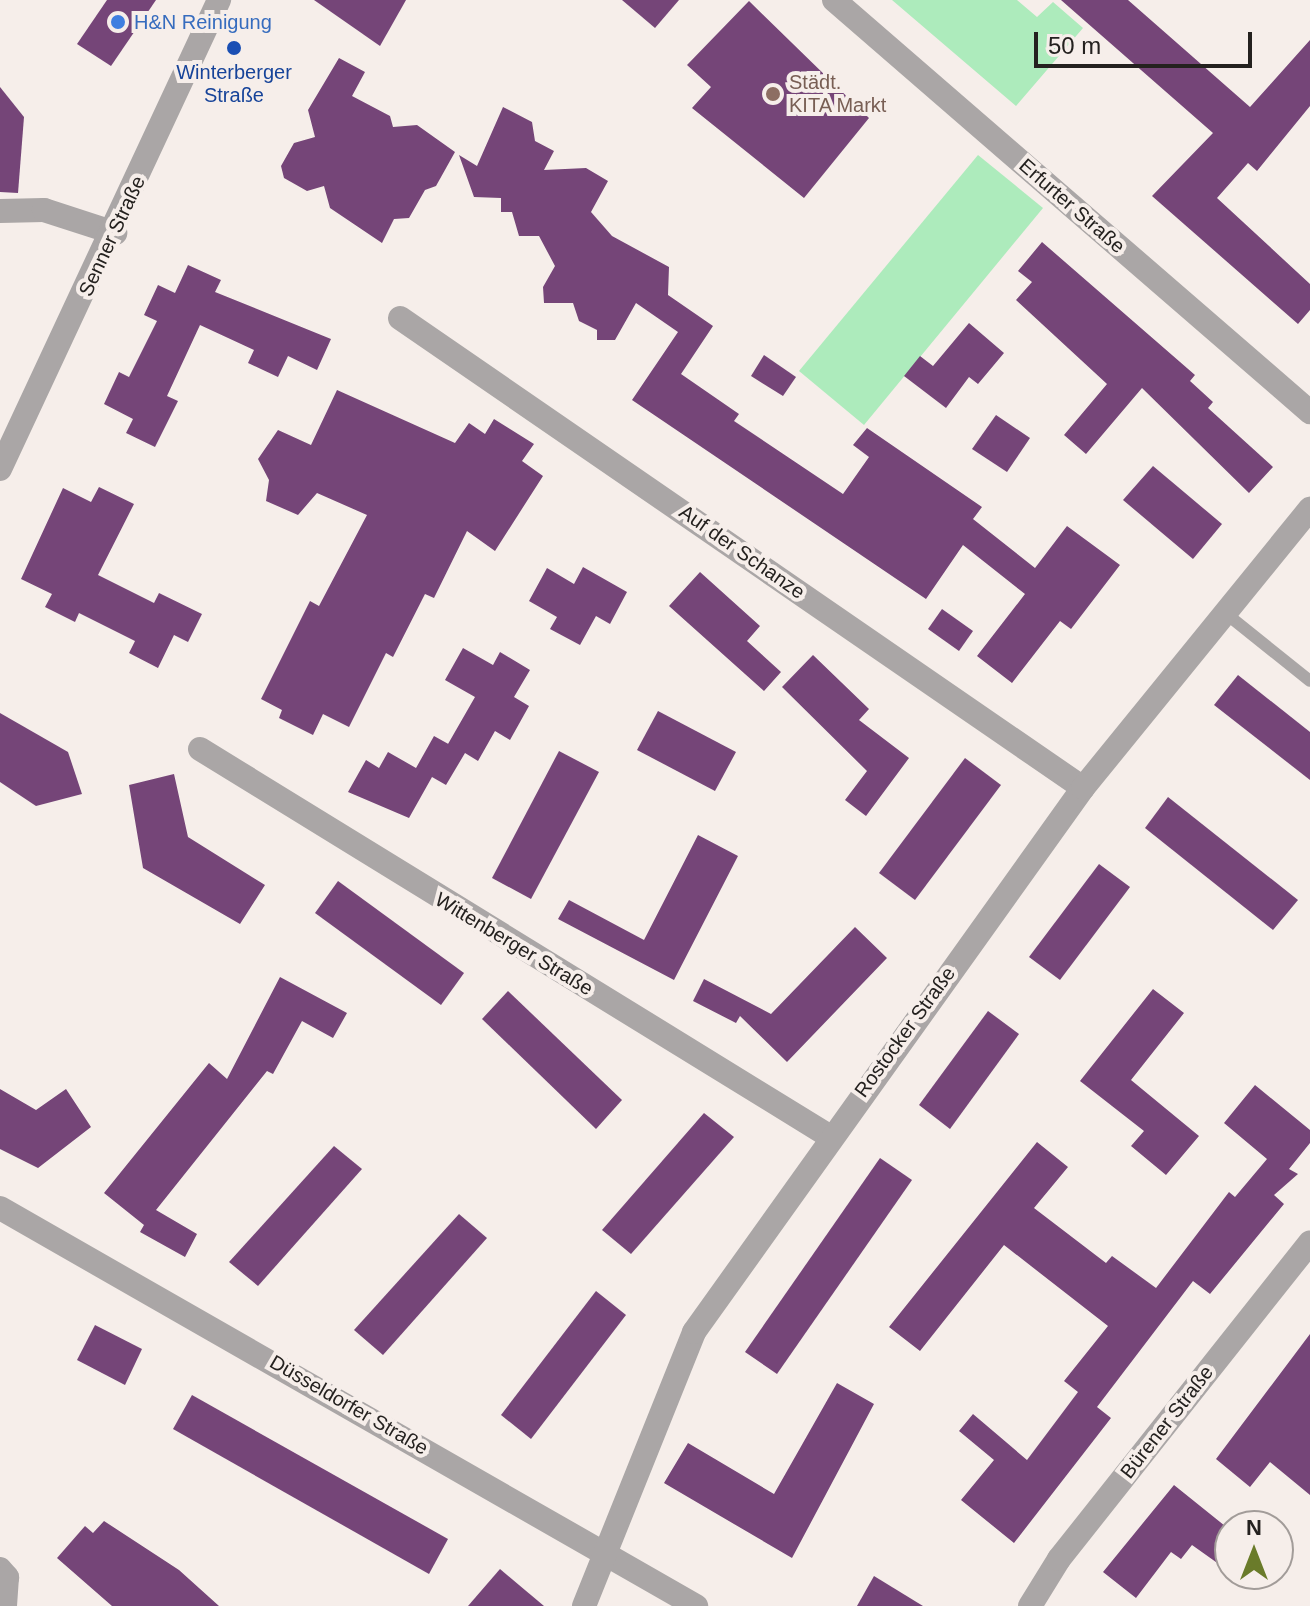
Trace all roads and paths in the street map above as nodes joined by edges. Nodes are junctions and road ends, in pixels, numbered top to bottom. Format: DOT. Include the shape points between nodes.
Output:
graph roads {
  1 [pos="219,0"];
  2 [pos="834,0"];
  3 [pos="0,211"];
  4 [pos="115,233"];
  5 [pos="400,318"];
  6 [pos="1310,412"];
  7 [pos="0,469"];
  8 [pos="1310,509"];
  9 [pos="1224,612"];
  10 [pos="1310,681"];
  11 [pos="200,749"];
  12 [pos="1083,788"];
  13 [pos="829,1136"];
  14 [pos="0,1208"];
  15 [pos="1310,1242"];
  16 [pos="608,1551"];
  17 [pos="0,1569"];
  18 [pos="5,1606"];
  19 [pos="584,1606"];
  20 [pos="696,1606"];
  21 [pos="1030,1606"];
  1 -- 4 [label="street, Senner Straße"];
  2 -- 6 [label="street, Erfurter Straße"];
  3 -- 4 [label="street" via="44,210"];
  4 -- 7 [label="street, Senner Straße"];
  5 -- 12 [label="street, Auf der Schanze"];
  8 -- 9 [label="street, Rostocker Straße"];
  9 -- 10 [label="lane"];
  9 -- 12 [label="street, Rostocker Straße"];
  11 -- 13 [label="street, Wittenberger Straße"];
  12 -- 13 [label="street, Rostocker Straße"];
  13 -- 16 [label="street, Rostocker Straße" via="694,1332"];
  14 -- 16 [label="street, Düsseldorfer Straße"];
  15 -- 21 [label="street, Bürener Straße" via="1059,1559"];
  16 -- 19 [label="street, Rostocker Straße"];
  16 -- 20 [label="street, Düsseldorfer Straße"];
  17 -- 18 [label="street" via="7,1577"];
}
